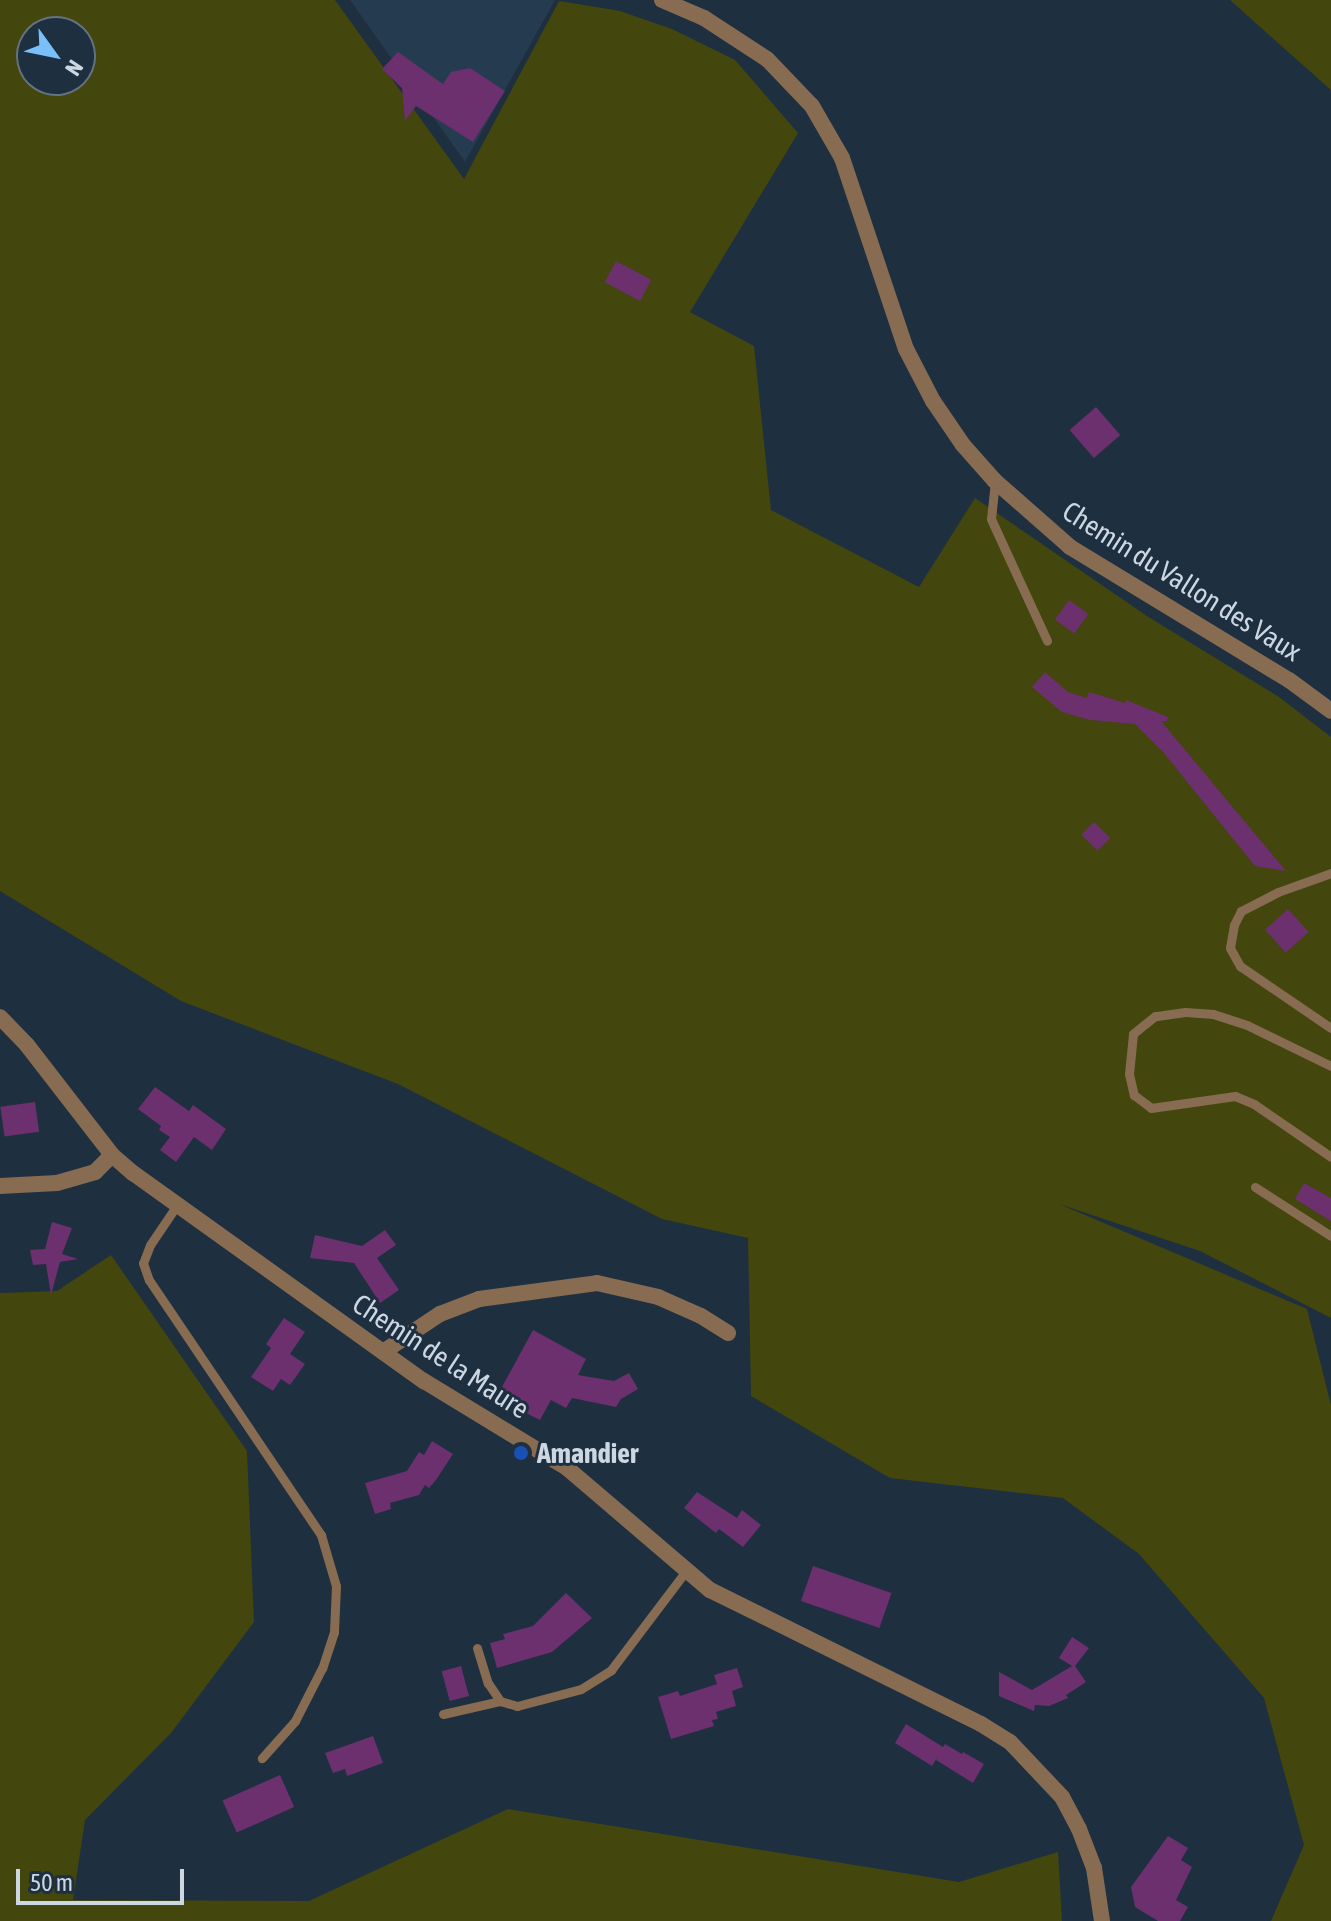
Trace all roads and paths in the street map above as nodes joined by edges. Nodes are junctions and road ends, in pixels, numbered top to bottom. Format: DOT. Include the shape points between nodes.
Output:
graph roads {
  1 [pos="662,0"];
  2 [pos="995,481"];
  3 [pos="1047,641"];
  4 [pos="1328,702"];
  5 [pos="1331,873"];
  6 [pos="0,1017"];
  7 [pos="1331,1028"];
  8 [pos="1331,1066"];
  9 [pos="112,1155"];
  10 [pos="1331,1157"];
  11 [pos="0,1186"];
  12 [pos="1255,1187"];
  13 [pos="177,1205"];
  14 [pos="1331,1236"];
  15 [pos="728,1333"];
  16 [pos="383,1352"];
  17 [pos="686,1571"];
  18 [pos="477,1648"];
  19 [pos="500,1701"];
  20 [pos="443,1714"];
  21 [pos="262,1758"];
  22 [pos="1102,1921"];
  1 -- 2 [label="street, Chemin du Vallon des Vaux" via="704,18 767,59 812,106 842,158 906,349 948,423"];
  2 -- 3 [label="lane" via="991,519"];
  2 -- 4 [label="street, Chemin du Vallon des Vaux" via="1070,547"];
  5 -- 7 [label="lane" via="1241,911 1230,948 1240,966"];
  6 -- 9 [label="street, Chemin de la Maure"];
  8 -- 10 [label="lane" via="1247,1025 1185,1012 1155,1016 1133,1034 1129,1074 1134,1095 1151,1108 1235,1096"];
  9 -- 11 [label="street" via="95,1172 57,1183"];
  9 -- 13 [label="street, Chemin de la Maure"];
  12 -- 14 [label="lane"];
  13 -- 16 [label="street, Chemin de la Maure"];
  13 -- 21 [label="lane" via="143,1263 149,1280 321,1535 336,1586 334,1632 322,1668 295,1721"];
  15 -- 16 [label="street" via="658,1297 597,1283 479,1299 440,1314"];
  16 -- 17 [label="street, Chemin de la Maure" via="567,1468"];
  17 -- 19 [label="lane" via="611,1670 581,1689 517,1706"];
  17 -- 22 [label="street, Chemin de la Maure" via="745,1610 1010,1742 1062,1797 1079,1829 1094,1868"];
  18 -- 19 [label="lane"];
  19 -- 20 [label="lane"];
}
